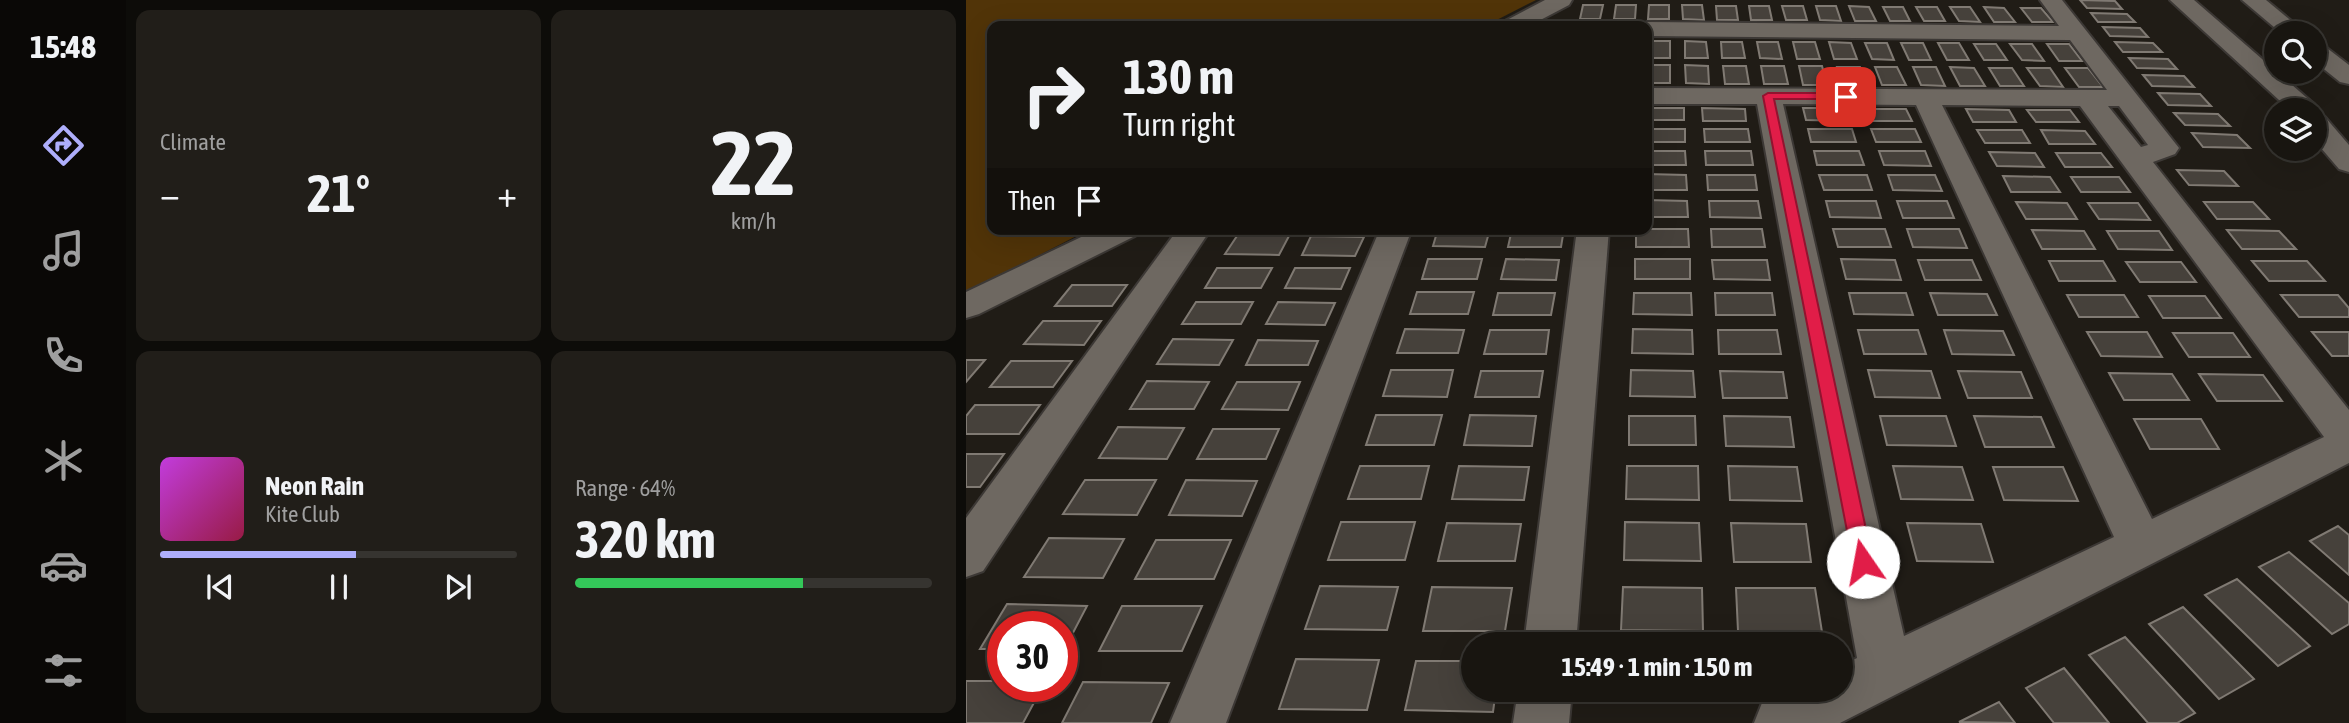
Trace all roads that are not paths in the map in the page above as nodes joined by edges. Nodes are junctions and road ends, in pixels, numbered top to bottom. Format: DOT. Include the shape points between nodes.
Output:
graph roads {
  1 [pos="1561,0"];
  2 [pos="2051,0"];
  3 [pos="2181,0"];
  4 [pos="2253,0"];
  5 [pos="1522,21"];
  6 [pos="2280,21"];
  7 [pos="1652,29"];
  8 [pos="2076,33"];
  9 [pos="2327,60"];
  10 [pos="2349,77"];
  11 [pos="1652,96"];
  12 [pos="1768,96"];
  13 [pos="1924,97"];
  14 [pos="2088,98"];
  15 [pos="2127,98"];
  16 [pos="2291,98"];
  17 [pos="2327,137"];
  18 [pos="2135,159"];
  19 [pos="2349,163"];
  20 [pos="1112,235"];
  21 [pos="1191,235"];
  22 [pos="1394,235"];
  23 [pos="1591,235"];
  24 [pos="966,306"];
  25 [pos="2349,442"];
  26 [pos="2142,546"];
  27 [pos="966,556"];
  28 [pos="1551,632"];
  29 [pos="1886,672"];
  30 [pos="1544,702"];
  31 [pos="1198,723"];
  32 [pos="1541,723"];
  33 [pos="1782,723"];
  1 -- 5 [label="street"];
  2 -- 8 [label="street"];
  3 -- 16 [label="street"];
  4 -- 6 [label="street"];
  7 -- 8 [label="street"];
  8 -- 15 [label="street"];
  9 -- 10 [label="street"];
  11 -- 12 [label="street"];
  12 -- 13 [label="street"];
  12 -- 29 [label="street"];
  13 -- 14 [label="street"];
  13 -- 26 [label="street"];
  14 -- 15 [label="street"];
  14 -- 18 [label="street"];
  15 -- 18 [label="street" via="2165,148"];
  17 -- 19 [label="street"];
  18 -- 25 [label="street"];
  20 -- 24 [label="street"];
  21 -- 27 [label="street"];
  22 -- 31 [label="street"];
  23 -- 28 [label="street"];
  25 -- 26 [label="street"];
  26 -- 29 [label="street"];
  29 -- 33 [label="street"];
  30 -- 32 [label="street"];
}
